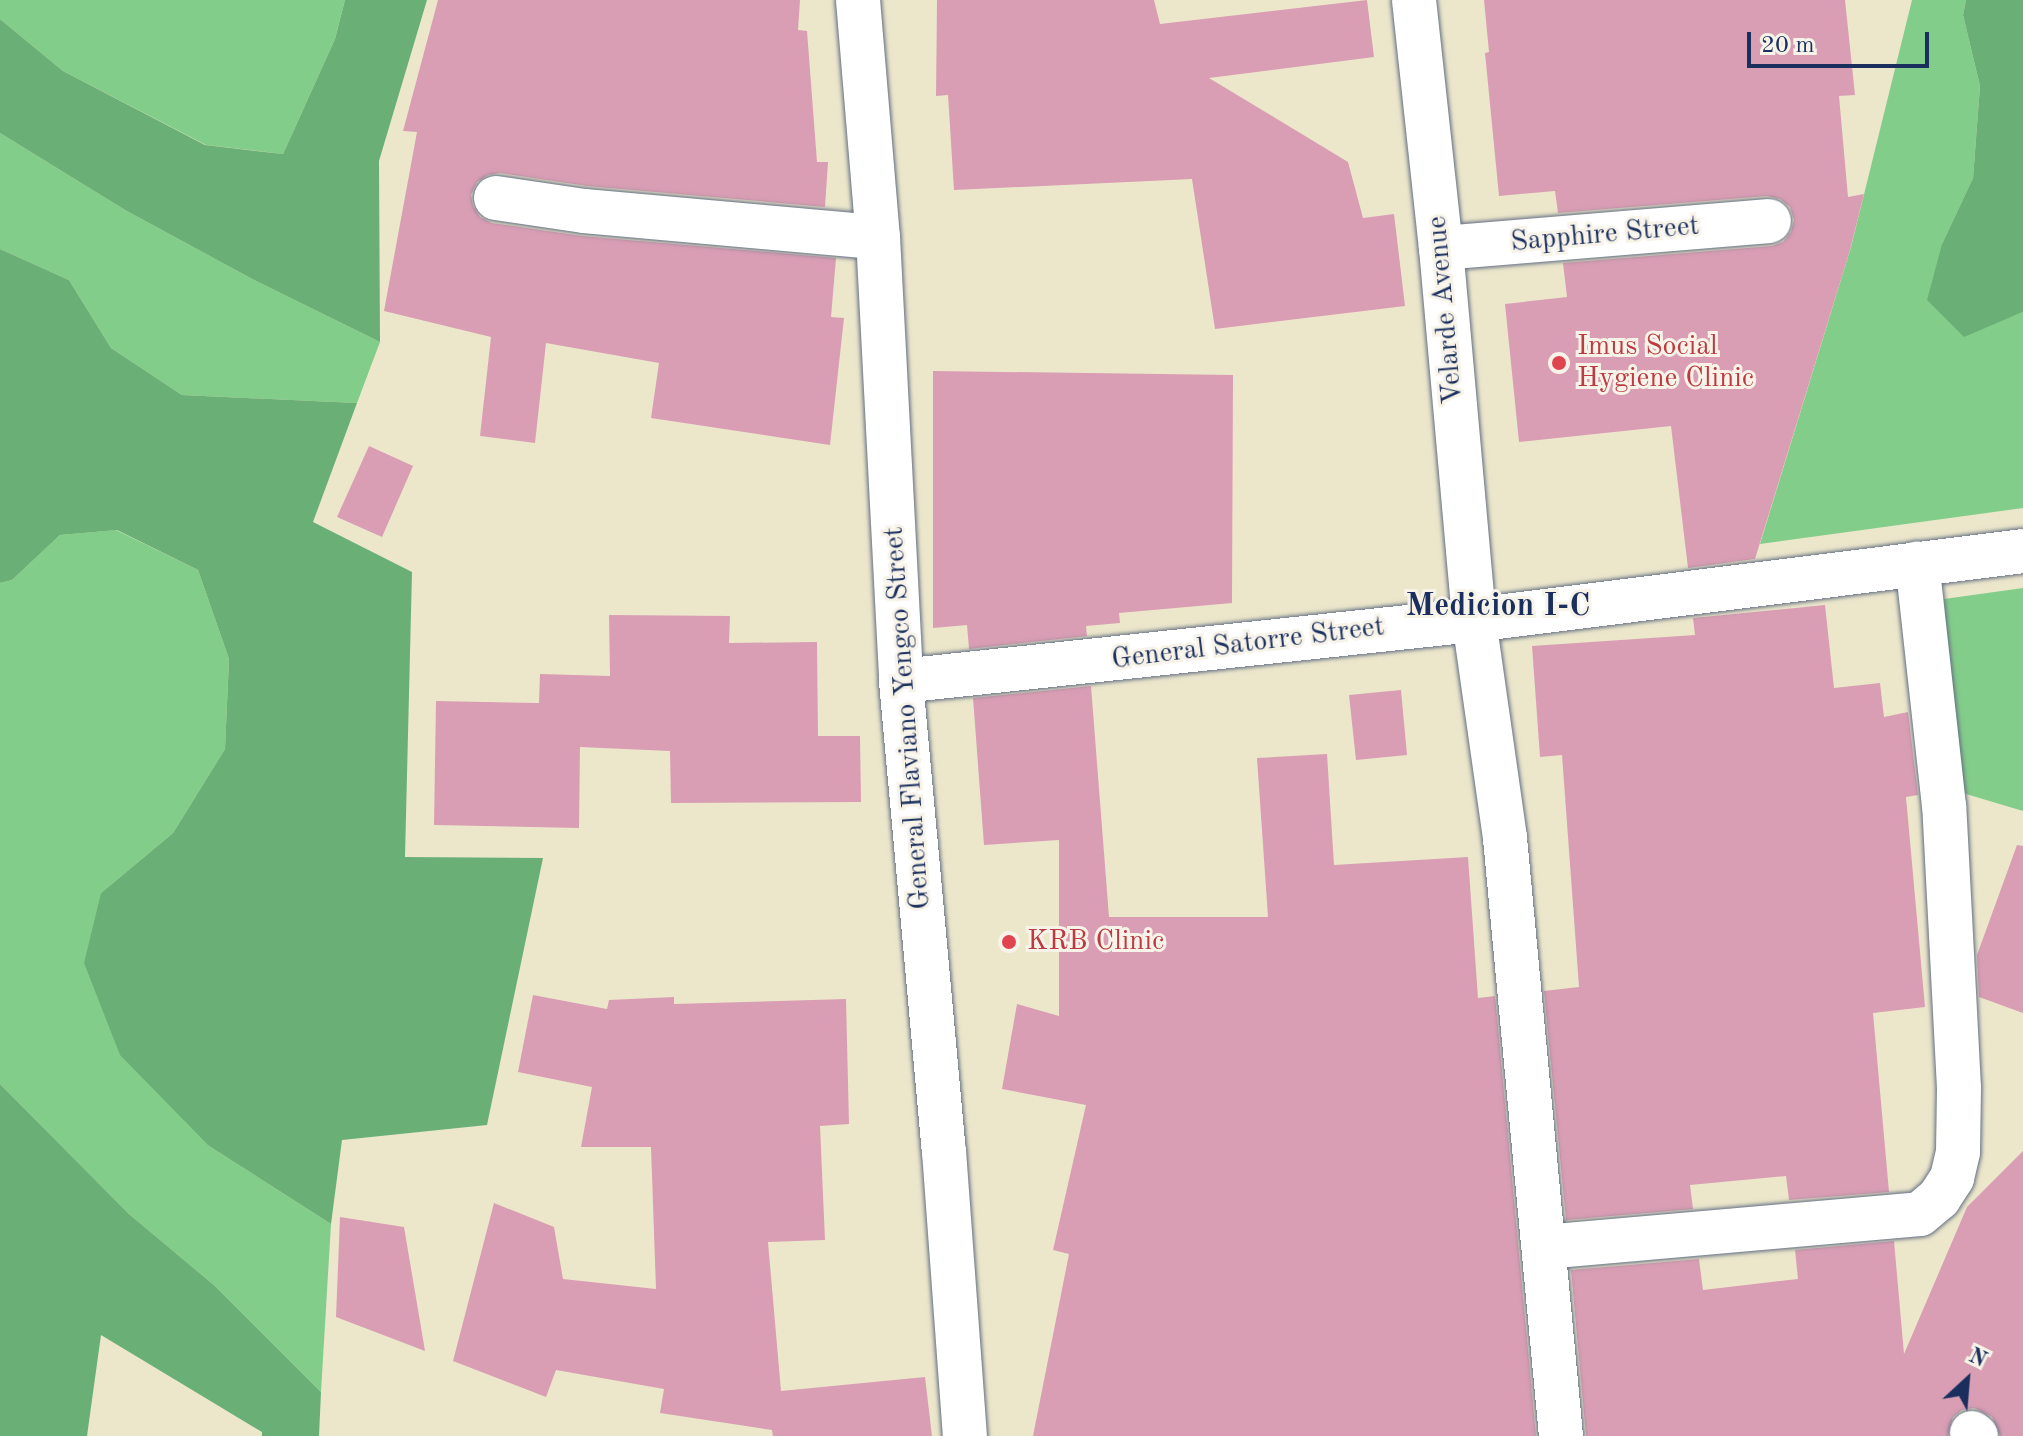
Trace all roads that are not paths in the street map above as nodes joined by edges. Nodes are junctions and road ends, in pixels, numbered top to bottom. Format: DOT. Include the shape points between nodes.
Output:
graph roads {
  1 [pos="858,0"];
  2 [pos="1414,0"];
  3 [pos="496,198"];
  4 [pos="1769,221"];
  5 [pos="878,237"];
  6 [pos="1441,248"];
  7 [pos="2023,551"];
  8 [pos="1917,563"];
  9 [pos="1474,620"];
  10 [pos="901,681"];
  11 [pos="1544,1247"];
  12 [pos="965,1436"];
  13 [pos="1561,1436"];
  1 -- 5 [label="street, General Flaviano Yengco Street"];
  2 -- 6 [label="street, Velarde Avenue"];
  3 -- 5 [label="street"];
  4 -- 6 [label="street, Sapphire Street"];
  5 -- 10 [label="street, General Flaviano Yengco Street"];
  6 -- 9 [label="street, Velarde Avenue"];
  7 -- 8 [label="street, General Satorre Street"];
  8 -- 9 [label="street, General Satorre Street"];
  8 -- 11 [label="street" via="1944,806 1959,1088 1952,1178 1920,1214"];
  9 -- 10 [label="street, General Satorre Street"];
  9 -- 11 [label="street, Velarde Avenue" via="1505,838"];
  10 -- 12 [label="street, General Flaviano Yengco Street"];
  11 -- 13 [label="street, Velarde Avenue"];
}
